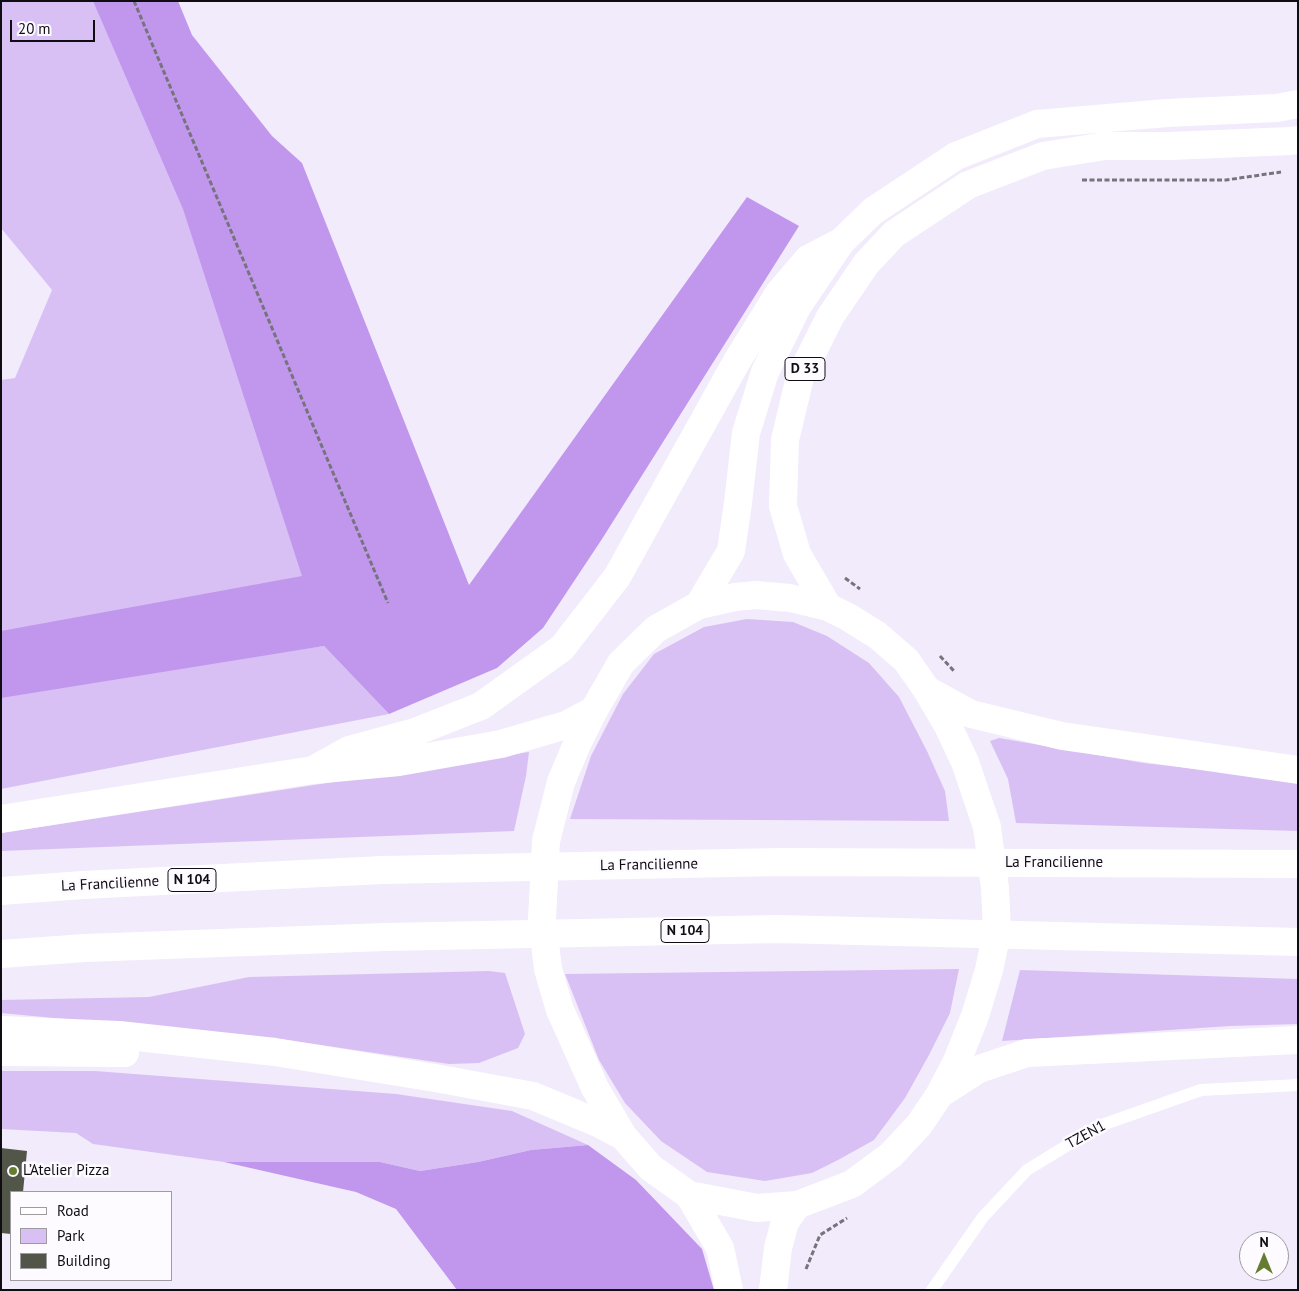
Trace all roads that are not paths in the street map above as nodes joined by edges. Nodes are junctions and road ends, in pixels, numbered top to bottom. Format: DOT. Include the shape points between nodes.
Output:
graph roads {
  1 [pos="1298,104"];
  2 [pos="1298,140"];
  3 [pos="841,242"];
  4 [pos="698,605"];
  5 [pos="828,607"];
  6 [pos="927,690"];
  7 [pos="594,710"];
  8 [pos="313,770"];
  9 [pos="1298,770"];
  10 [pos="1,819"];
  11 [pos="1298,864"];
  12 [pos="1,891"];
  13 [pos="1298,942"];
  14 [pos="1,954"];
  15 [pos="1,1030"];
  16 [pos="1298,1040"];
  17 [pos="1,1052"];
  18 [pos="275,1052"];
  19 [pos="1298,1085"];
  20 [pos="940,1094"];
  21 [pos="624,1136"];
  22 [pos="689,1195"];
  23 [pos="797,1205"];
  24 [pos="729,1290"];
  25 [pos="773,1290"];
  26 [pos="932,1290"];
  1 -- 3 [label="main road, D 33" via="1037,124 956,156 873,210"];
  2 -- 5 [label="main road, D 33" via="1105,146 1043,156 968,185 894,234 866,264 830,317 800,377 785,440 783,506 797,554"];
  3 -- 4 [label="main road, D 33" via="797,307 764,372 746,433 731,551"];
  3 -- 8 [label="main road" via="808,259 780,293 737,361 617,577 562,648 480,706 414,732 349,750"];
  4 -- 5 [label="main road" via="756,595 790,598"];
  4 -- 7 [label="main road" via="656,629 621,664"];
  5 -- 6 [label="main road" via="877,635 906,660"];
  6 -- 9 [label="main road" via="971,714 1062,736"];
  6 -- 20 [label="main road" via="965,762 987,827 995,888 996,932 989,970 975,1016"];
  7 -- 8 [label="main road" via="566,724 501,744 399,762"];
  7 -- 21 [label="main road" via="561,782 546,841 542,919 548,969 560,1010 594,1088"];
  8 -- 10 [label="main road"];
  11 -- 12 [label="main road, La Francilienne / N 104" via="780,862 382,870"];
  13 -- 14 [label="main road, N 104" via="778,929 375,938"];
  15 -- 18 [label="main road" via="119,1035"];
  16 -- 20 [label="main road" via="1027,1053 979,1069"];
  17 -- 18 [label="main road" via="214,1057"];
  18 -- 21 [label="main road" via="532,1096"];
  19 -- 26 [label="lane, TZEN1" via="1201,1090 1099,1126 1027,1170 984,1217"];
  20 -- 23 [label="main road" via="919,1125 891,1155 852,1184"];
  21 -- 22 [label="main road" via="651,1168"];
  22 -- 23 [label="main road" via="757,1208"];
  22 -- 24 [label="main road" via="720,1248"];
  23 -- 25 [label="main road" via="785,1222"];
}
